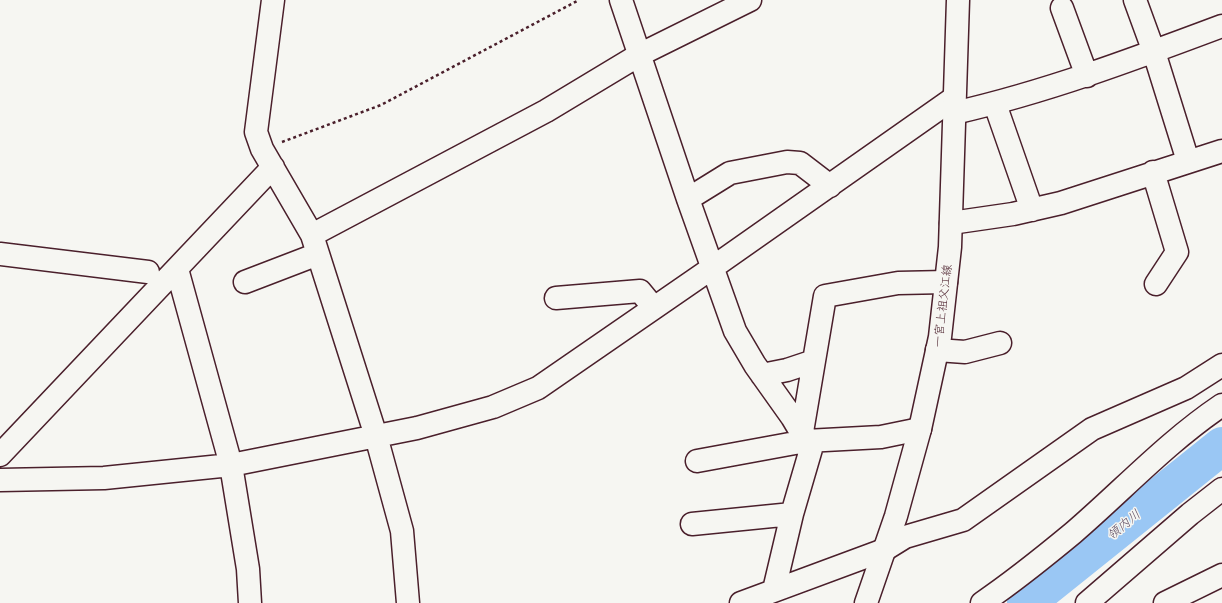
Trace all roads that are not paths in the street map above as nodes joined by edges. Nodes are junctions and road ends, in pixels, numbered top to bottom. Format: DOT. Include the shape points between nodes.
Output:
graph roads {
  1 [pos="272,0"];
  2 [pos="621,0"];
  3 [pos="750,0"];
  4 [pos="958,0"];
  5 [pos="1135,0"];
  6 [pos="1062,8"];
  7 [pos="1222,26"];
  8 [pos="1154,52"];
  9 [pos="639,55"];
  10 [pos="1087,76"];
  11 [pos="995,104"];
  12 [pos="954,106"];
  13 [pos="1222,150"];
  14 [pos="1188,161"];
  15 [pos="273,167"];
  16 [pos="1153,172"];
  17 [pos="830,186"];
  18 [pos="688,199"];
  19 [pos="1032,210"];
  20 [pos="951,223"];
  21 [pos="315,244"];
  22 [pos="0,254"];
  23 [pos="177,268"];
  24 [pos="712,268"];
  25 [pos="148,272"];
  26 [pos="246,282"];
  27 [pos="946,282"];
  28 [pos="1156,284"];
  29 [pos="556,298"];
  30 [pos="654,308"];
  31 [pos="1000,343"];
  32 [pos="937,350"];
  33 [pos="814,361"];
  34 [pos="1222,365"];
  35 [pos="762,375"];
  36 [pos="1222,404"];
  37 [pos="920,429"];
  38 [pos="376,436"];
  39 [pos="804,437"];
  40 [pos="0,455"];
  41 [pos="697,461"];
  42 [pos="231,465"];
  43 [pos="0,480"];
  44 [pos="1222,489"];
  45 [pos="792,514"];
  46 [pos="692,524"];
  47 [pos="884,550"];
  48 [pos="1222,575"];
  49 [pos="774,590"];
  50 [pos="250,603"];
  51 [pos="408,603"];
  52 [pos="741,603"];
  53 [pos="866,603"];
  54 [pos="982,603"];
  55 [pos="1087,603"];
  56 [pos="1165,603"];
  1 -- 15 [label="street" via="256,132 262,149"];
  2 -- 9 [label="street"];
  3 -- 9 [label="street"];
  4 -- 12 [label="street, 一宮上祖父江線"];
  5 -- 8 [label="street"];
  6 -- 10 [label="street"];
  7 -- 8 [label="street"];
  8 -- 10 [label="street"];
  8 -- 14 [label="street"];
  9 -- 18 [label="street"];
  9 -- 21 [label="street"];
  10 -- 11 [label="street"];
  11 -- 12 [label="street"];
  11 -- 19 [label="street"];
  12 -- 17 [label="street"];
  12 -- 20 [label="street, 一宮上祖父江線"];
  13 -- 14 [label="street"];
  14 -- 16 [label="street"];
  15 -- 21 [label="street"];
  15 -- 23 [label="street"];
  16 -- 19 [label="street" via="1061,203"];
  16 -- 28 [label="street" via="1177,252"];
  17 -- 18 [label="street" via="800,163 787,162 730,173"];
  17 -- 24 [label="street"];
  18 -- 24 [label="street"];
  19 -- 20 [label="street"];
  20 -- 27 [label="street, 一宮上祖父江線"];
  21 -- 26 [label="street"];
  21 -- 38 [label="street"];
  22 -- 25 [label="street"];
  23 -- 40 [label="street"];
  23 -- 42 [label="street"];
  24 -- 30 [label="street"];
  24 -- 35 [label="street" via="735,331"];
  27 -- 32 [label="street, 一宮上祖父江線"];
  27 -- 33 [label="street" via="898,283 826,296"];
  29 -- 30 [label="street" via="640,291"];
  30 -- 38 [label="street" via="538,388 493,407 417,428"];
  31 -- 32 [label="street" via="965,352"];
  32 -- 37 [label="street, 一宮上祖父江線"];
  33 -- 35 [label="street"];
  33 -- 39 [label="street"];
  34 -- 47 [label="street" via="1186,388 1092,429 963,520 905,537"];
  35 -- 39 [label="street"];
  36 -- 54 [label="street" via="1160,453 1073,532"];
  37 -- 39 [label="street" via="881,437"];
  37 -- 47 [label="street, 一宮上祖父江線"];
  38 -- 42 [label="street"];
  38 -- 51 [label="street" via="402,531"];
  39 -- 41 [label="street"];
  39 -- 45 [label="street" via="811,449"];
  42 -- 43 [label="street" via="104,478"];
  42 -- 50 [label="street" via="248,569"];
  44 -- 55 [label="street"];
  45 -- 46 [label="street"];
  45 -- 49 [label="street"];
  47 -- 49 [label="street"];
  47 -- 53 [label="street, 一宮上祖父江線"];
  48 -- 56 [label="street"];
  49 -- 52 [label="street"];
}
